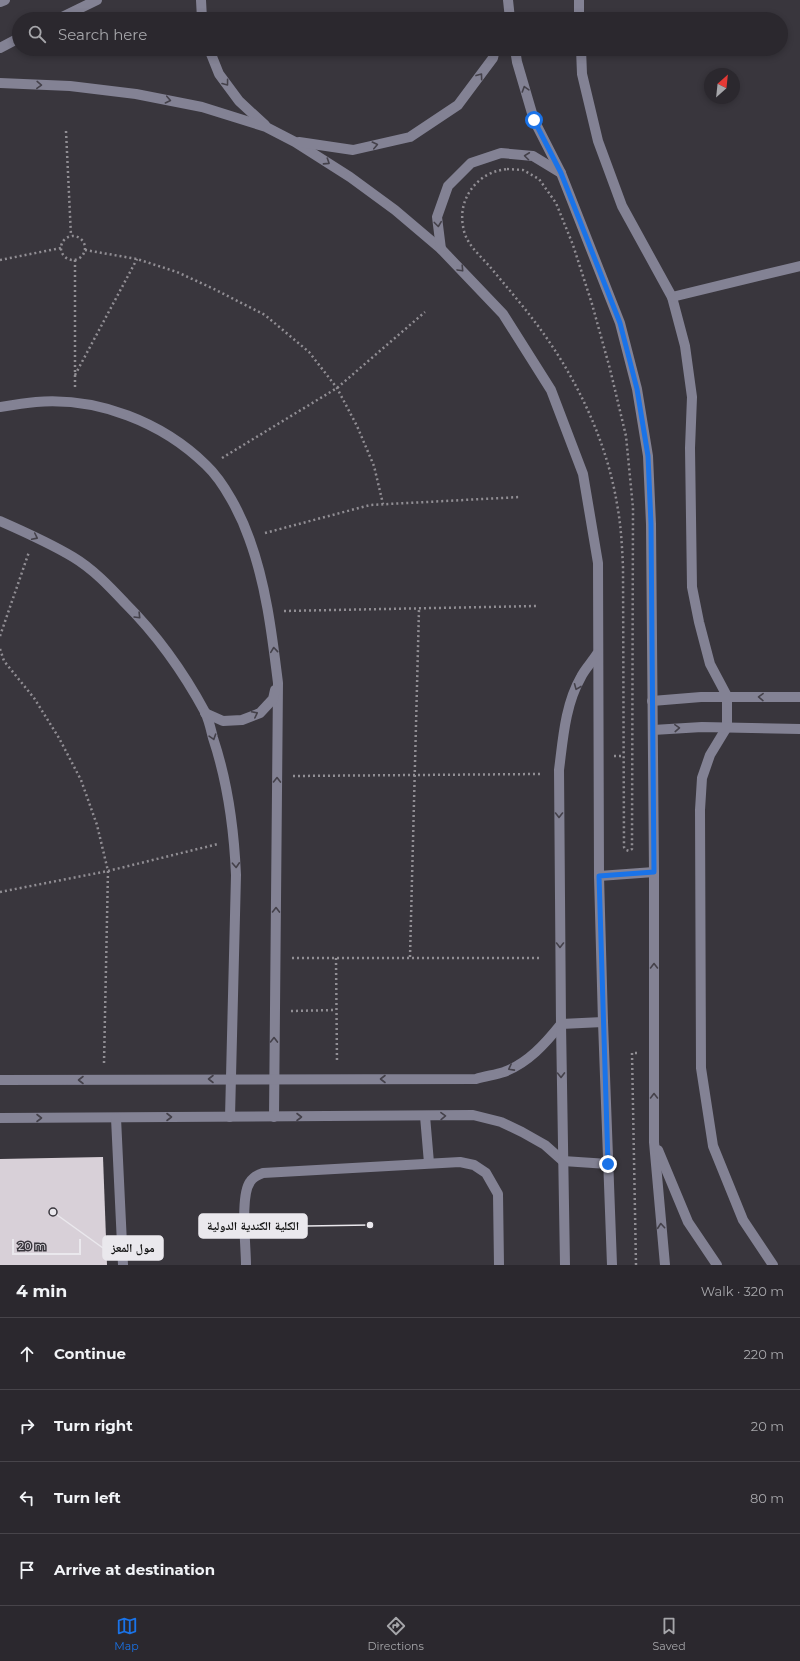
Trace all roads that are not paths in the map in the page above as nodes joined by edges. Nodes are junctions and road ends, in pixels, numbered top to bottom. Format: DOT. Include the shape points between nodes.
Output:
graph roads {
  1 [pos="5,0"];
  2 [pos="97,0"];
  3 [pos="201,0"];
  4 [pos="579,0"];
  5 [pos="508,1"];
  6 [pos="0,2"];
  7 [pos="72,12"];
  8 [pos="202,12"];
  9 [pos="505,12"];
  10 [pos="509,12"];
  11 [pos="579,12"];
  12 [pos="12,42"];
  13 [pos="0,48"];
  14 [pos="211,56"];
  15 [pos="493,56"];
  16 [pos="516,56"];
  17 [pos="581,56"];
  18 [pos="0,83"];
  19 [pos="266,127"];
  20 [pos="295,142"];
  21 [pos="561,173"];
  22 [pos="441,249"];
  23 [pos="800,266"];
  24 [pos="672,297"];
  25 [pos="0,407"];
  26 [pos="0,521"];
  27 [pos="597,654"];
  28 [pos="278,683"];
  29 [pos="727,696"];
  30 [pos="800,698"];
  31 [pos="652,701"];
  32 [pos="205,713"];
  33 [pos="727,727"];
  34 [pos="800,729"];
  35 [pos="652,730"];
  36 [pos="654,872"];
  37 [pos="599,876"];
  38 [pos="603,1022"];
  39 [pos="560,1024"];
  40 [pos="231,1079"];
  41 [pos="274,1079"];
  42 [pos="0,1080"];
  43 [pos="425,1116"];
  44 [pos="230,1117"];
  45 [pos="274,1117"];
  46 [pos="0,1118"];
  47 [pos="116,1118"];
  48 [pos="654,1142"];
  49 [pos="563,1161"];
  50 [pos="429,1163"];
  51 [pos="608,1164"];
  52 [pos="123,1265"];
  53 [pos="246,1265"];
  54 [pos="499,1265"];
  55 [pos="565,1265"];
  56 [pos="612,1265"];
  57 [pos="665,1265"];
  58 [pos="717,1265"];
  59 [pos="773,1265"];
  1 -- 6 [label="street"];
  2 -- 7 [label="street"];
  3 -- 8 [label="street"];
  4 -- 11 [label="street"];
  5 -- 9 [label="street"];
  5 -- 10 [label="street"];
  12 -- 13 [label="street"];
  14 -- 19 [label="street, one-way" via="219,74 239,101"];
  20 -- 15 [label="street, one-way" via="353,150 410,137 458,105"];
  21 -- 16 [label="street, one-way" via="534,120"];
  17 -- 24 [label="street" via="582,74 598,141 622,206"];
  18 -- 19 [label="street, one-way" via="70,86 136,94 202,108"];
  19 -- 20 [label="street"];
  20 -- 22 [label="street, one-way" via="395,210"];
  21 -- 22 [label="street, one-way" via="534,156 501,153 471,163 448,186 437,217"];
  21 -- 31 [label="street" via="620,323 637,389 648,456"];
  22 -- 27 [label="street, one-way" via="503,314 551,390 583,474 598,563"];
  23 -- 24 [label="street"];
  24 -- 29 [label="street" via="685,346 692,397 692,587 710,664"];
  28 -- 25 [label="street, one-way" via="268,611 249,537 232,500 208,466 182,444 149,424 113,410 75,402 36,402"];
  26 -- 32 [label="street, one-way" via="74,557 95,574 142,620 175,663"];
  27 -- 37 [label="street"];
  27 -- 39 [label="street, one-way" via="581,677 570,703 559,770"];
  32 -- 28 [label="street, one-way" via="223,721 242,720 260,713 273,699"];
  41 -- 28 [label="street, one-way"];
  30 -- 29 [label="street, one-way"];
  29 -- 31 [label="street"];
  29 -- 33 [label="street"];
  31 -- 35 [label="street"];
  32 -- 40 [label="street, one-way" via="220,757 235,840"];
  33 -- 34 [label="street"];
  35 -- 33 [label="street, one-way"];
  33 -- 59 [label="street" via="710,755 702,778 701,791 701,1068 713,1146 742,1220"];
  35 -- 36 [label="street"];
  36 -- 37 [label="street"];
  48 -- 36 [label="street, one-way"];
  37 -- 38 [label="street"];
  38 -- 39 [label="street"];
  38 -- 51 [label="street"];
  39 -- 41 [label="street, one-way" via="545,1044 526,1060 504,1072 483,1077"];
  39 -- 49 [label="street, one-way"];
  40 -- 41 [label="street"];
  40 -- 42 [label="street, one-way"];
  40 -- 44 [label="street"];
  41 -- 45 [label="street"];
  45 -- 43 [label="street, one-way"];
  43 -- 49 [label="street, one-way" via="472,1115 501,1122 545,1145"];
  43 -- 50 [label="street"];
  44 -- 45 [label="street"];
  47 -- 44 [label="street, one-way"];
  46 -- 47 [label="street, one-way"];
  47 -- 52 [label="street"];
  57 -- 48 [label="street, one-way"];
  48 -- 58 [label="street" via="688,1222"];
  49 -- 51 [label="street"];
  49 -- 55 [label="street"];
  50 -- 53 [label="street" via="262,1173 255,1176 249,1182 245,1198"];
  50 -- 54 [label="street" via="460,1162 474,1165 486,1173 494,1184 498,1194"];
  51 -- 56 [label="street"];
}
